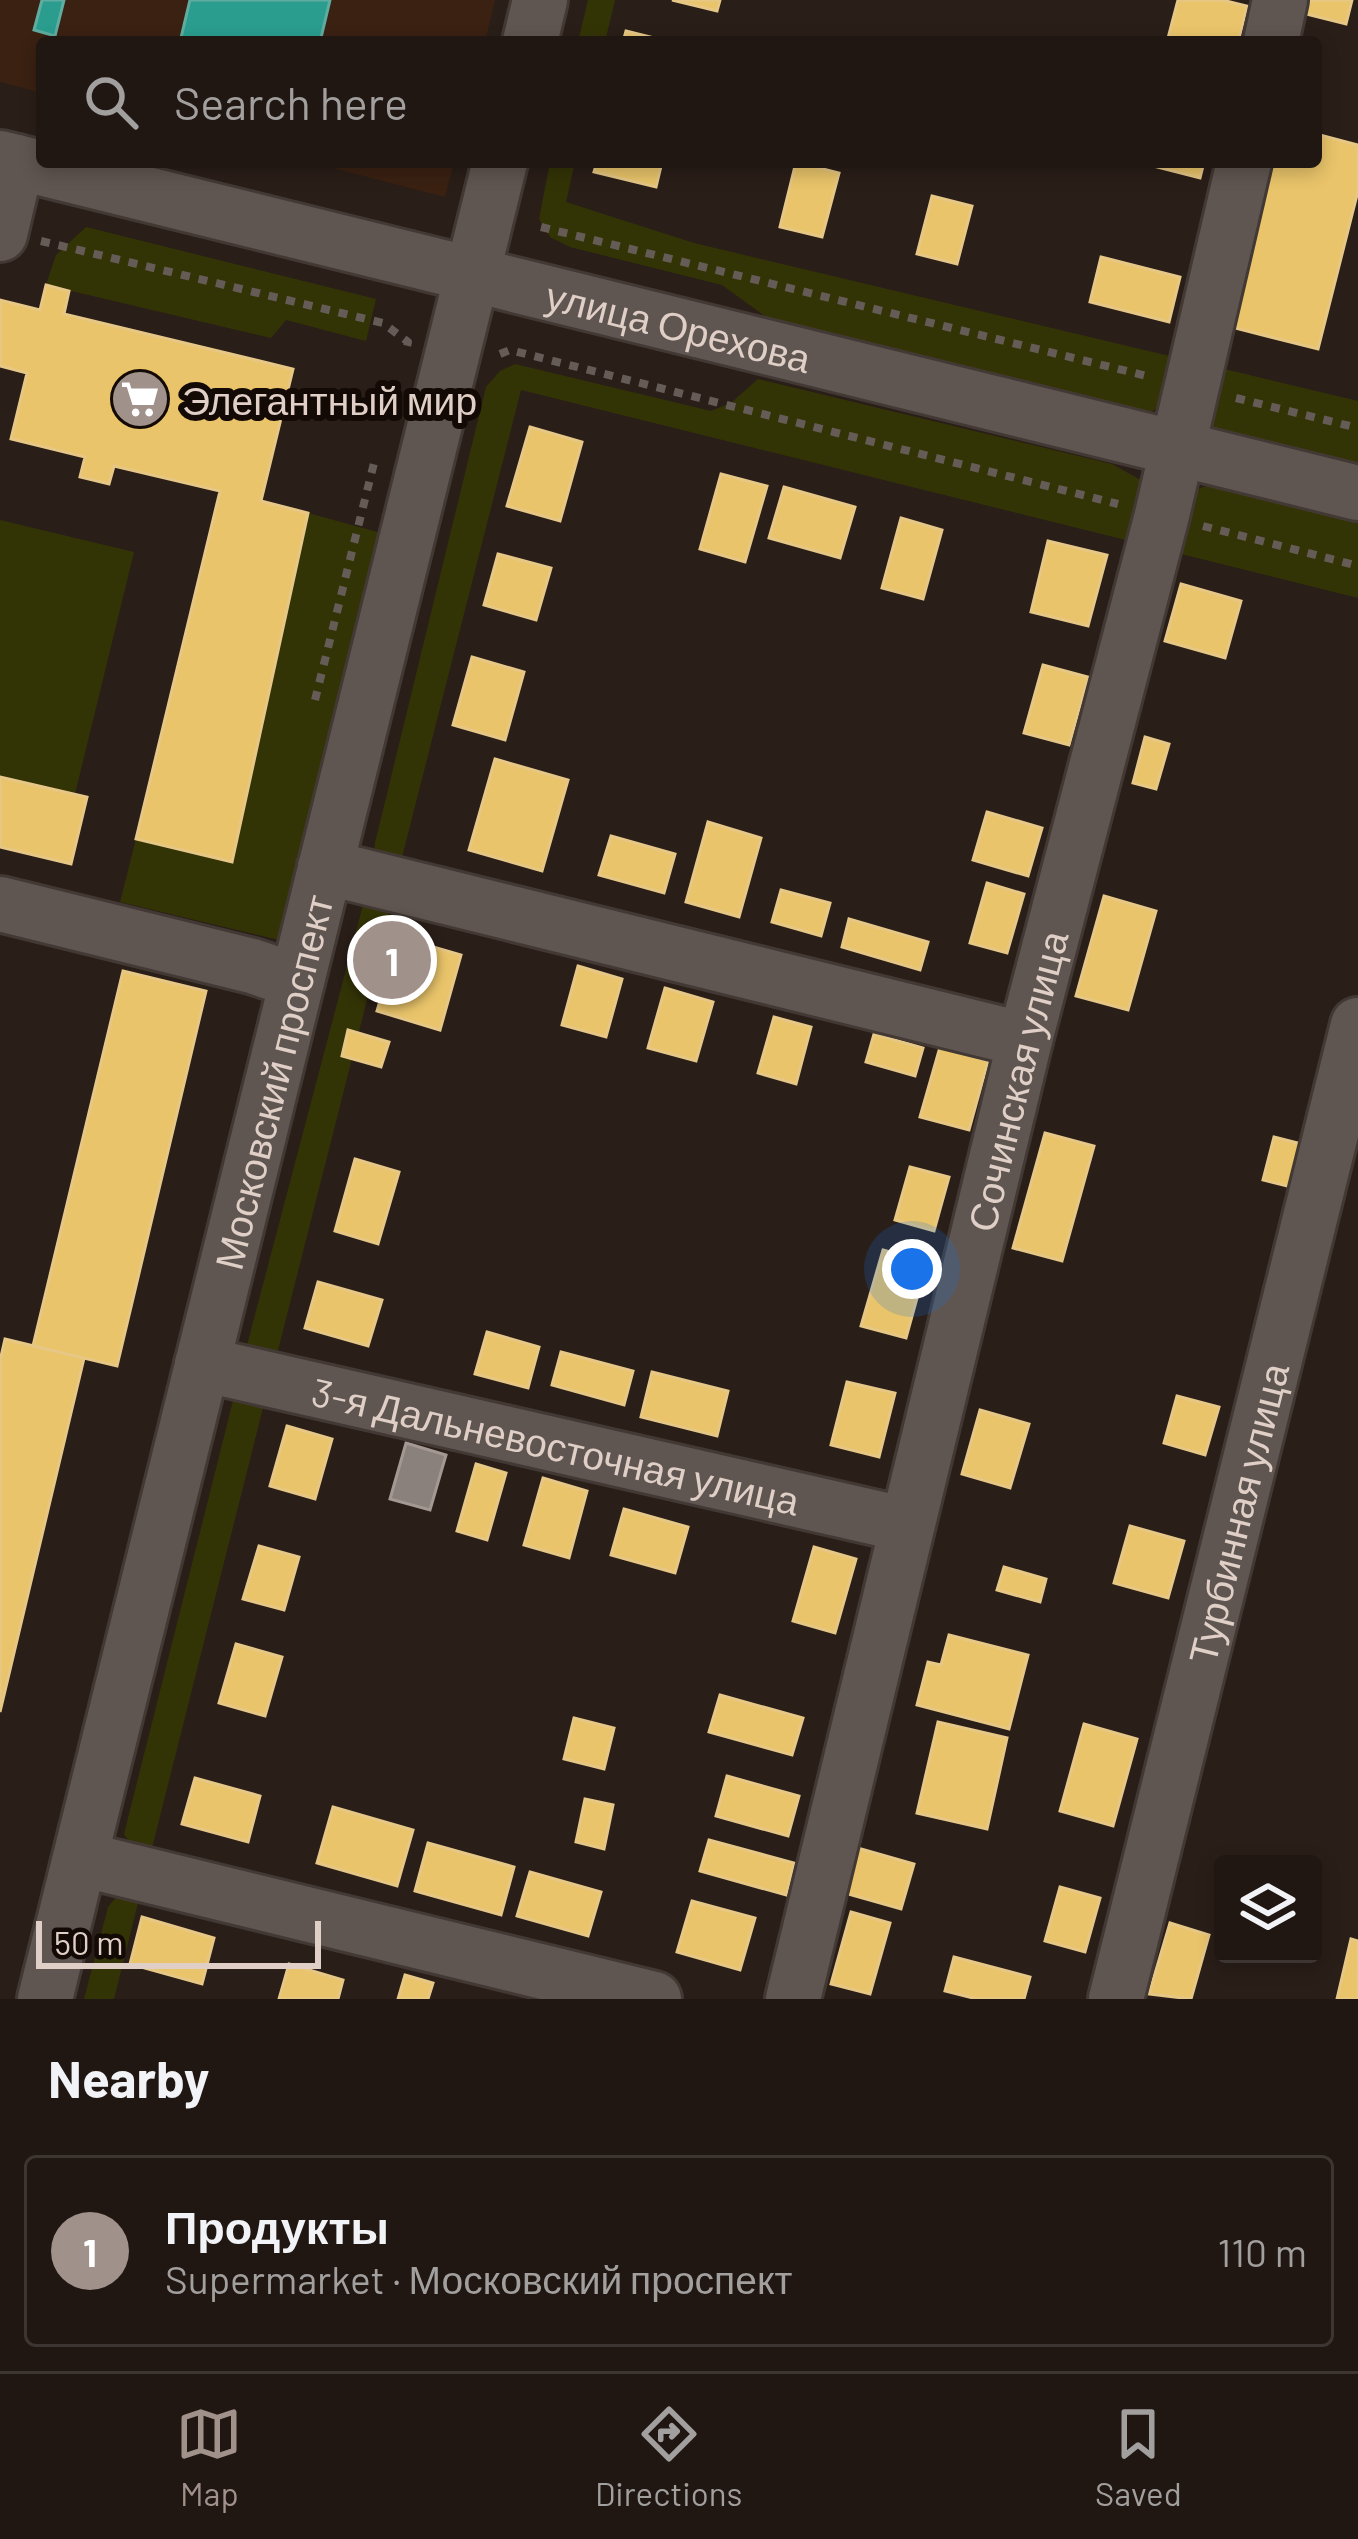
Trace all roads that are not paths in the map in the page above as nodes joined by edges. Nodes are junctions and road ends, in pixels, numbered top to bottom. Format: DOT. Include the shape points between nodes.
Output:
graph roads {
  1 [pos="540,0"];
  2 [pos="1280,0"];
  3 [pos="531,36"];
  4 [pos="1272,36"];
  5 [pos="8,160"];
  6 [pos="41,168"];
  7 [pos="498,168"];
  8 [pos="1243,168"];
  9 [pos="0,234"];
  10 [pos="472,274"];
  11 [pos="1178,449"];
  12 [pos="1358,493"];
  13 [pos="325,867"];
  14 [pos="0,904"];
  15 [pos="297,982"];
  16 [pos="1358,1025"];
  17 [pos="1025,1040"];
  18 [pos="202,1364"];
  19 [pos="907,1525"];
  20 [pos="80,1859"];
  21 [pos="45,1999"];
  22 [pos="654,1999"];
  23 [pos="793,1999"];
  24 [pos="1116,1999"];
  1 -- 3 [label="street"];
  2 -- 4 [label="street"];
  5 -- 9 [label="street"];
  6 -- 10 [label="street, улица Орехова"];
  7 -- 10 [label="street, Московский проспект"];
  8 -- 11 [label="street, Сочинская улица"];
  10 -- 11 [label="street, улица Орехова"];
  10 -- 13 [label="street, Московский проспект"];
  11 -- 12 [label="street, улица Орехова"];
  11 -- 17 [label="street, Сочинская улица"];
  13 -- 15 [label="street, Московский проспект"];
  13 -- 17 [label="street"];
  14 -- 15 [label="street"];
  15 -- 18 [label="street, Московский проспект"];
  16 -- 24 [label="street, Турбинная улица"];
  17 -- 19 [label="street, Сочинская улица"];
  18 -- 19 [label="street, 3-я Дальневосточная улица"];
  18 -- 20 [label="street, Московский проспект"];
  19 -- 23 [label="street, Сочинская улица"];
  20 -- 21 [label="street, Московский проспект"];
  20 -- 22 [label="street"];
}
